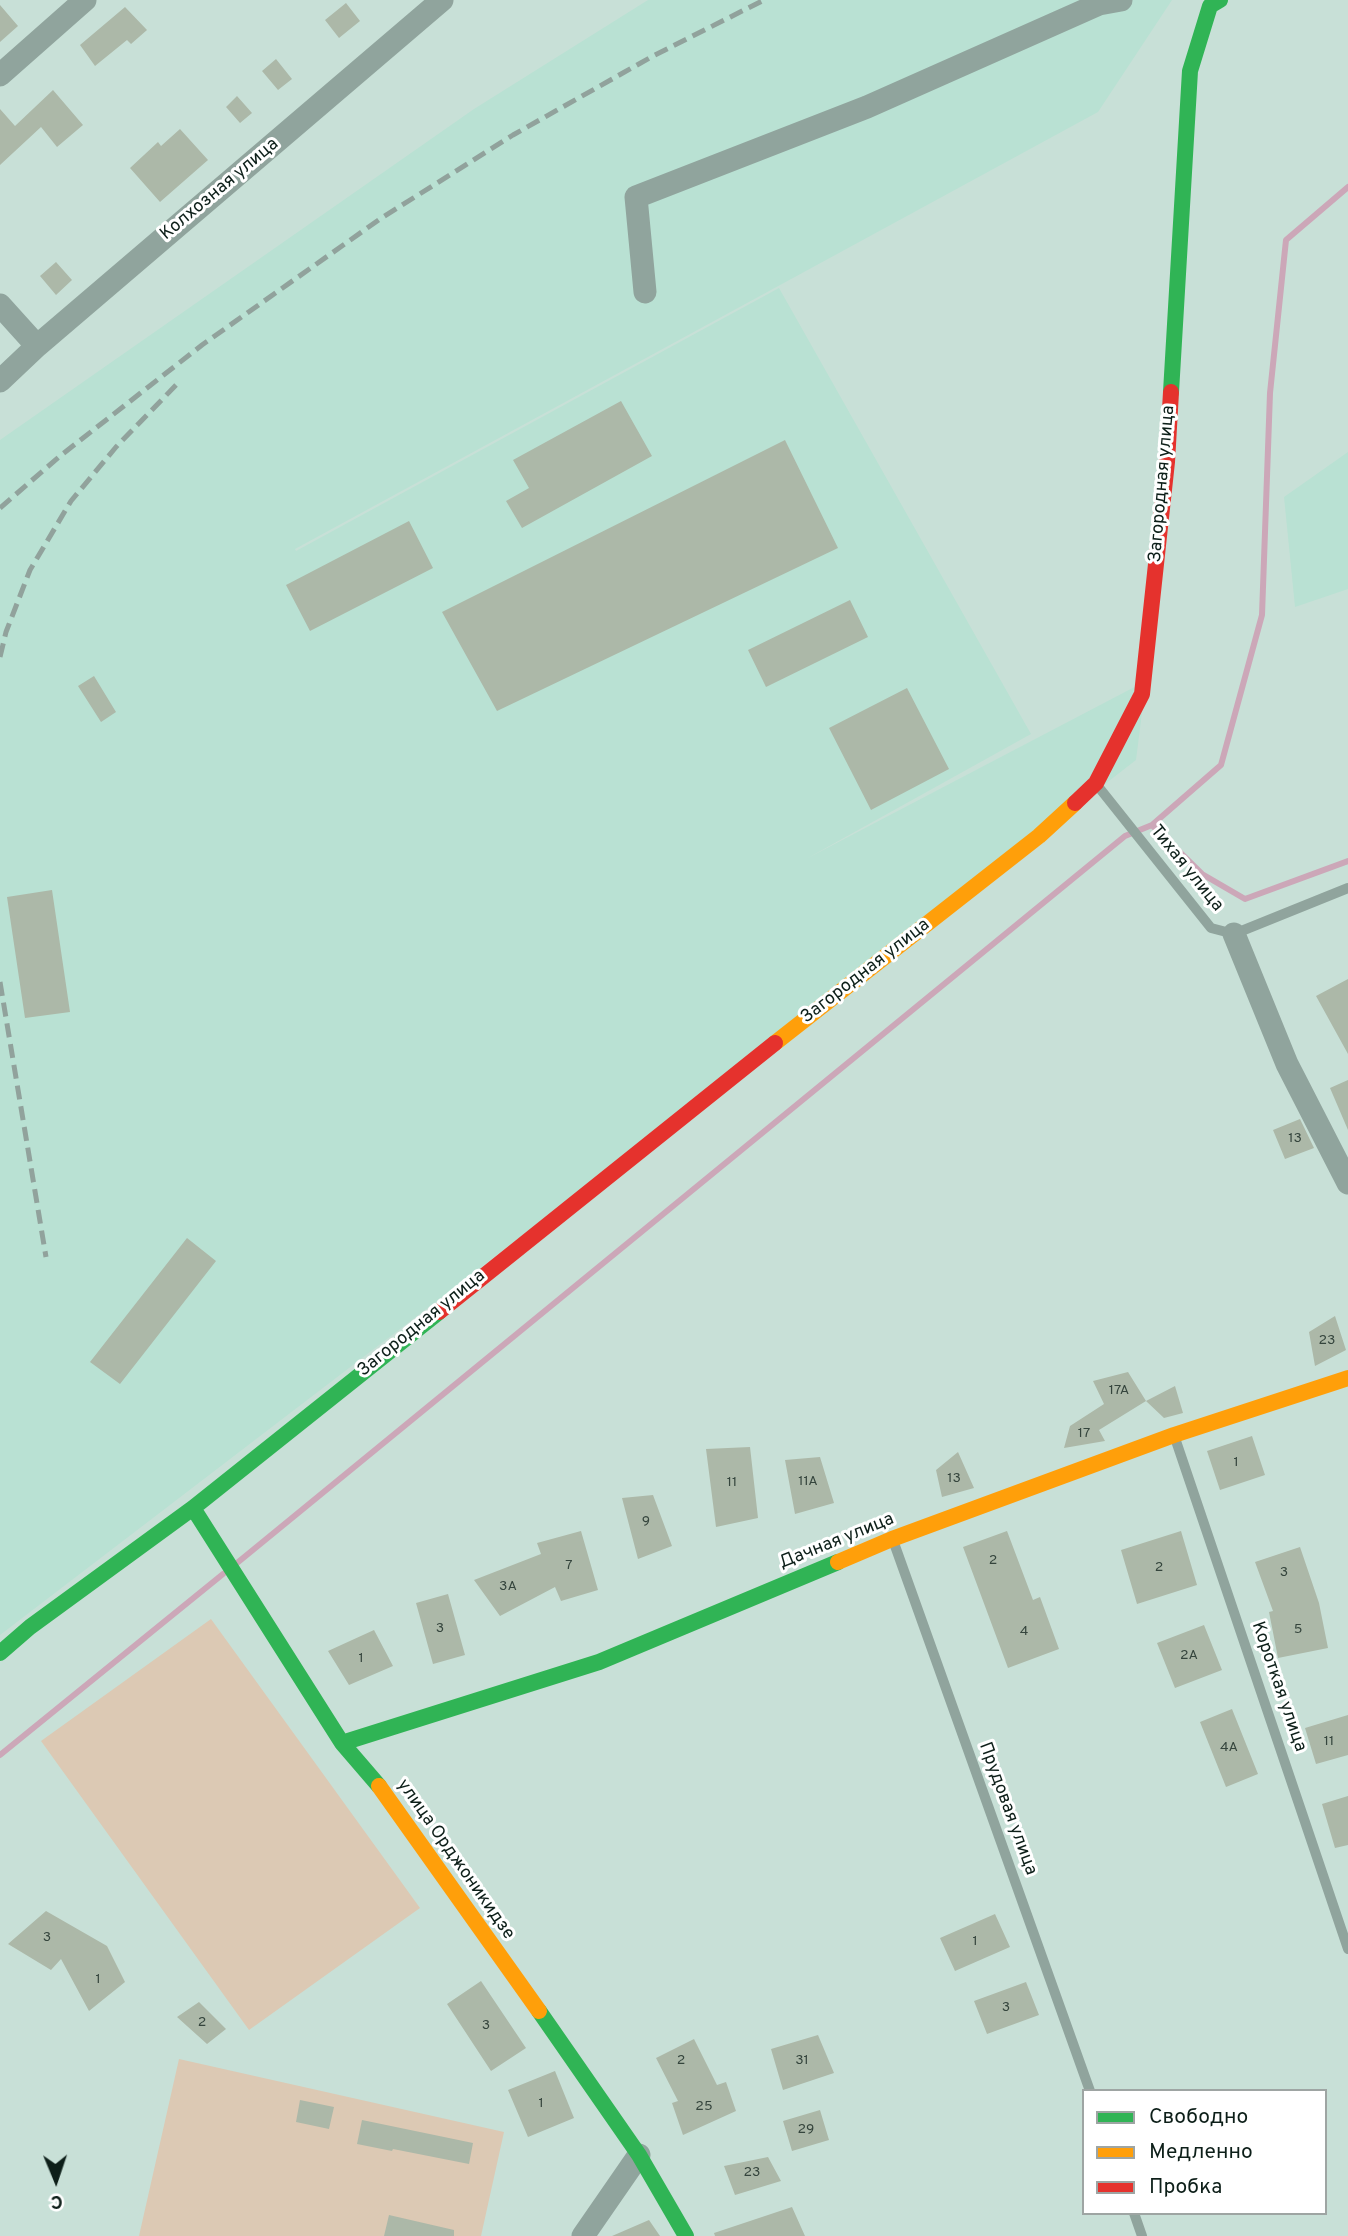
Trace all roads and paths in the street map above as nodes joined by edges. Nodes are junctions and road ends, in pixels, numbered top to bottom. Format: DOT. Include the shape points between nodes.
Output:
graph roads {
  1 [pos="86,0"];
  2 [pos="442,0"];
  3 [pos="1121,0"];
  4 [pos="1220,0"];
  5 [pos="0,75"];
  6 [pos="645,292"];
  7 [pos="0,305"];
  8 [pos="37,346"];
  9 [pos="0,382"];
  10 [pos="1096,783"];
  11 [pos="1348,888"];
  12 [pos="1234,933"];
  13 [pos="1348,1183"];
  14 [pos="1348,1378"];
  15 [pos="1174,1435"];
  16 [pos="193,1508"];
  17 [pos="892,1539"];
  18 [pos="0,1653"];
  19 [pos="342,1743"];
  20 [pos="1348,1949"];
  21 [pos="1089,2089"];
  22 [pos="639,2155"];
  23 [pos="1135,2215"];
  24 [pos="583,2236"];
  25 [pos="686,2236"];
  26 [pos="1142,2236"];
  1 -- 5 [label="street"];
  2 -- 8 [label="street, Колхозная улица"];
  3 -- 6 [label="street" via="1099,4 867,107 636,197"];
  4 -- 10 [label="main road, Загородная улица" via="1210,6 1190,71 1167,462 1142,694"];
  7 -- 8 [label="street"];
  8 -- 9 [label="street, Колхозная улица"];
  10 -- 12 [label="lane, Тихая улица" via="1210,928"];
  10 -- 16 [label="main road, Загородная улица" via="1039,836"];
  11 -- 12 [label="lane"];
  12 -- 13 [label="street" via="1287,1064"];
  14 -- 15 [label="main road, Дачная улица"];
  15 -- 17 [label="main road, Дачная улица"];
  15 -- 20 [label="lane, Короткая улица"];
  16 -- 18 [label="main road, Загородная улица"];
  16 -- 19 [label="main road, улица Орджоникидзе"];
  17 -- 19 [label="main road, Дачная улица" via="598,1662"];
  17 -- 21 [label="lane, Прудовая улица"];
  19 -- 22 [label="main road, улица Орджоникидзе" via="390,1799"];
  22 -- 24 [label="street"];
  22 -- 25 [label="main road, улица Орджоникидзе"];
  23 -- 26 [label="lane"];
}
